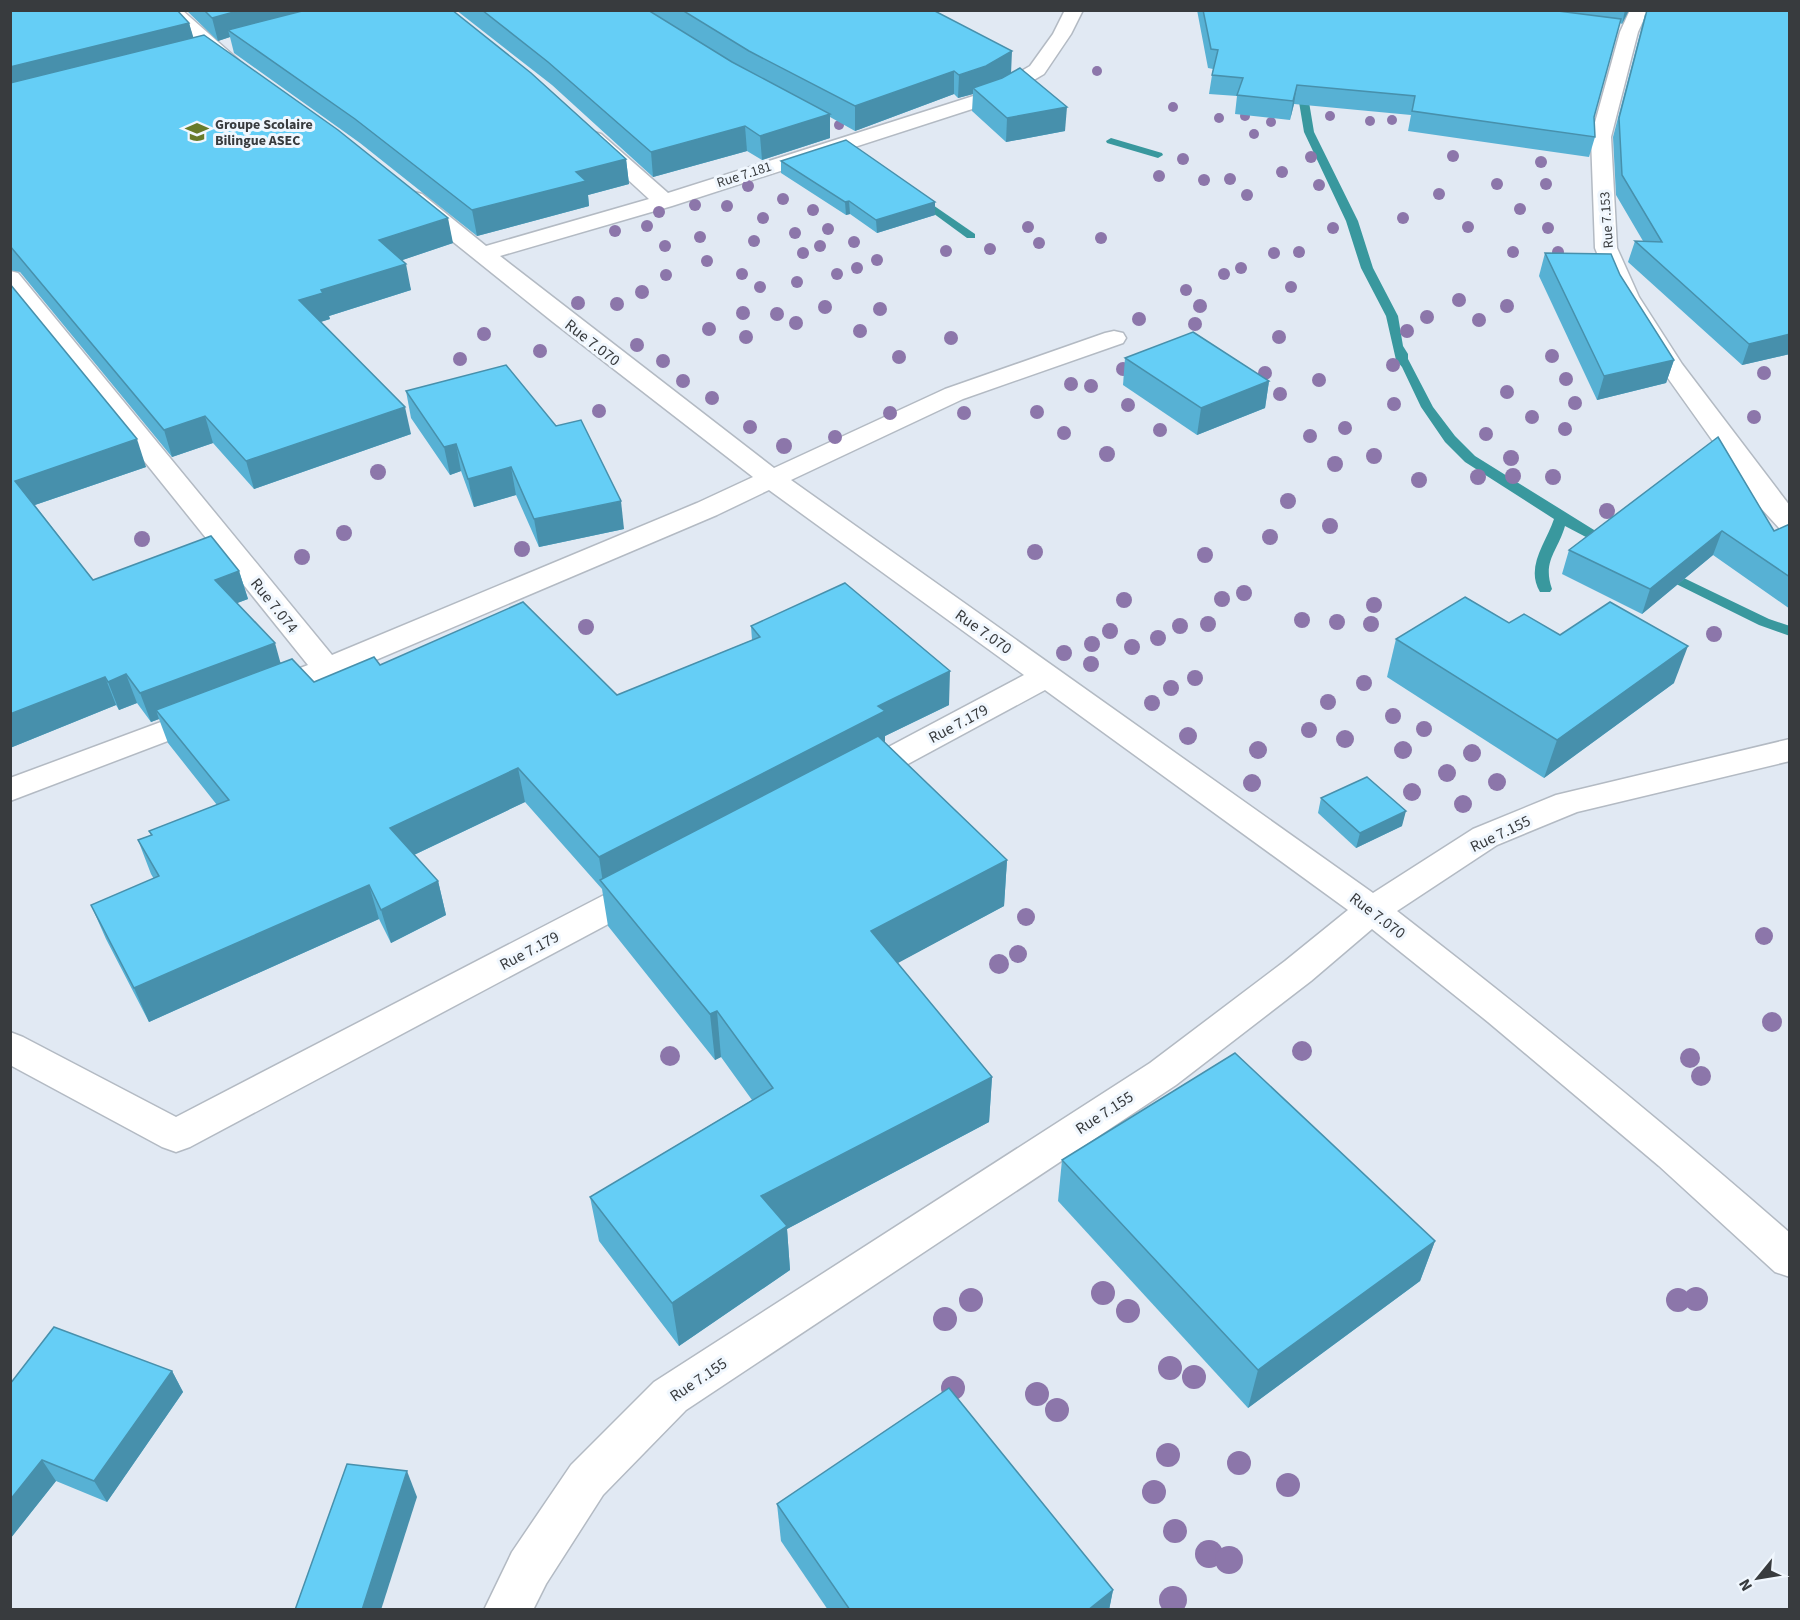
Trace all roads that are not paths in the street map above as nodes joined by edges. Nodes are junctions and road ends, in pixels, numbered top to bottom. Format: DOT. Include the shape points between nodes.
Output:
graph roads {
  1 [pos="171,10"];
  2 [pos="1074,10"];
  3 [pos="1639,10"];
  4 [pos="1606,29"];
  5 [pos="1629,32"];
  6 [pos="251,76"];
  7 [pos="580,127"];
  8 [pos="831,128"];
  9 [pos="850,139"];
  10 [pos="397,185"];
  11 [pos="664,201"];
  12 [pos="483,254"];
  13 [pos="10,278"];
  14 [pos="1114,338"];
  15 [pos="773,480"];
  16 [pos="1790,523"];
  17 [pos="327,669"];
  18 [pos="1047,676"];
  19 [pos="284,686"];
  20 [pos="229,706"];
  21 [pos="1790,750"];
  22 [pos="10,790"];
  23 [pos="831,791"];
  24 [pos="673,874"];
  25 [pos="1372,910"];
  26 [pos="10,1047"];
  27 [pos="1790,1259"];
  28 [pos="508,1610"];
  1 -- 6 [label="street" via="214,50"];
  2 -- 9 [label="street, Rue 7.181" via="1036,70 993,96"];
  3 -- 5 [label="street, Rue 7.153"];
  4 -- 5 [label="street"];
  5 -- 16 [label="street, Rue 7.153" via="1601,137 1606,248 1627,297 1671,367"];
  7 -- 11 [label="street"];
  8 -- 9 [label="street"];
  9 -- 11 [label="street, Rue 7.181"];
  10 -- 12 [label="street, Rue 7.070"];
  11 -- 12 [label="street, Rue 7.181"];
  12 -- 15 [label="street, Rue 7.070"];
  13 -- 17 [label="street, Rue 7.074"];
  14 -- 15 [label="street" via="954,394"];
  15 -- 17 [label="street"];
  15 -- 18 [label="street, Rue 7.070"];
  17 -- 19 [label="street"];
  18 -- 23 [label="street, Rue 7.179"];
  18 -- 25 [label="street, Rue 7.070"];
  20 -- 22 [label="street"];
  21 -- 25 [label="street, Rue 7.155" via="1568,803 1485,837"];
  24 -- 26 [label="street, Rue 7.179" via="176,1136"];
  25 -- 27 [label="street, Rue 7.070" via="1673,1154"];
  25 -- 28 [label="street, Rue 7.155" via="1163,1074 670,1396 587,1480 529,1568"];
}
